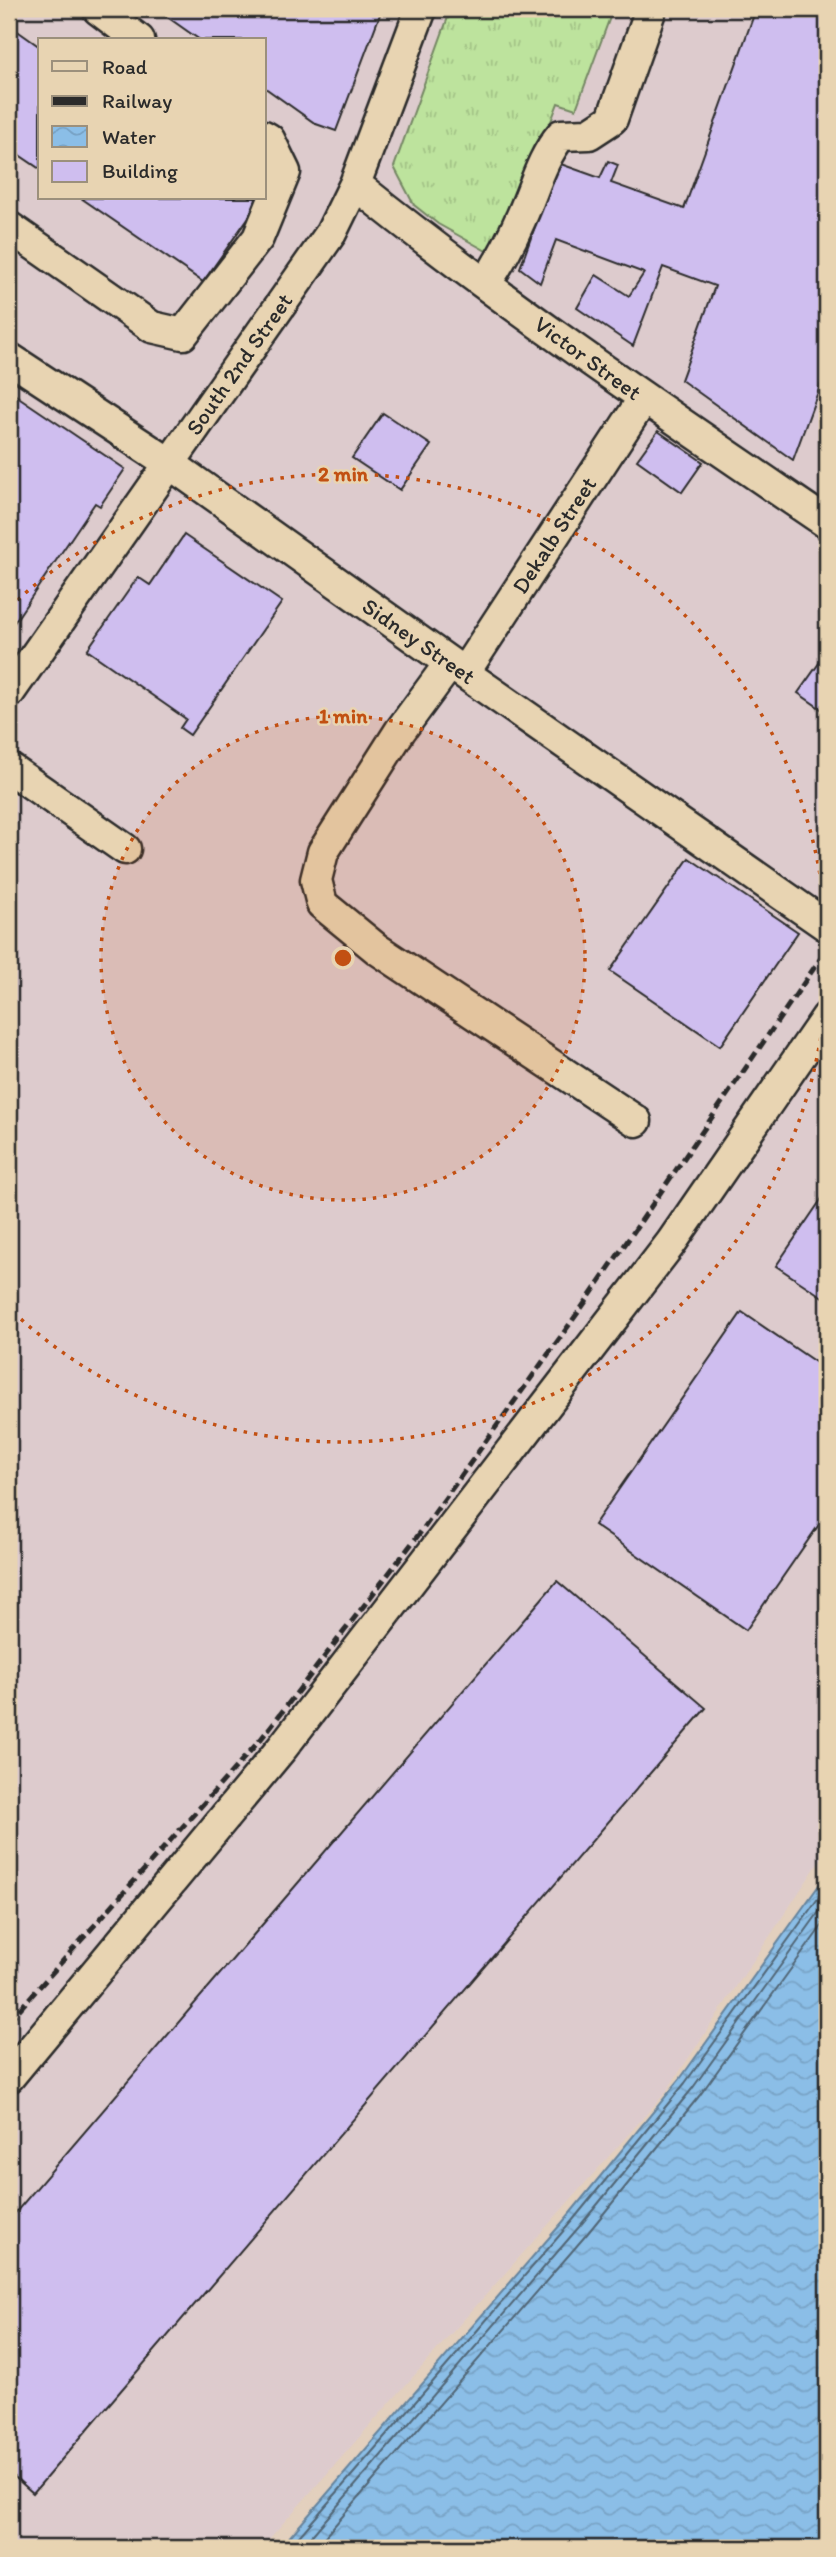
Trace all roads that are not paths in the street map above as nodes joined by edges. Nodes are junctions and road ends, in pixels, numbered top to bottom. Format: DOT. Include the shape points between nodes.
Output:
graph roads {
  1 [pos="98,9"];
  2 [pos="421,9"];
  3 [pos="652,9"];
  4 [pos="136,38"];
  5 [pos="266,137"];
  6 [pos="355,184"];
  7 [pos="9,227"];
  8 [pos="485,285"];
  9 [pos="9,358"];
  10 [pos="644,398"];
  11 [pos="169,463"];
  12 [pos="827,523"];
  13 [pos="457,668"];
  14 [pos="9,693"];
  15 [pos="9,768"];
  16 [pos="125,849"];
  17 [pos="827,926"];
  18 [pos="827,1017"];
  19 [pos="636,1121"];
  20 [pos="9,2077"];
  1 -- 4 [label="street"];
  2 -- 6 [label="street, South 2nd Street"];
  3 -- 8 [label="street" via="612,119 589,134 561,135 548,151 521,218"];
  5 -- 7 [label="street" via="285,172 275,200 258,238 183,334 152,327"];
  6 -- 8 [label="street, Victor Street"];
  6 -- 11 [label="street, South 2nd Street" via="331,233"];
  8 -- 10 [label="street, Victor Street"];
  9 -- 11 [label="street, Sidney Street"];
  10 -- 12 [label="street, Victor Street"];
  10 -- 13 [label="street, Dekalb Street"];
  11 -- 13 [label="street, Sidney Street"];
  11 -- 14 [label="street, South 2nd Street"];
  13 -- 17 [label="street, Sidney Street"];
  13 -- 19 [label="street, Dekalb Street" via="390,747 323,852 316,880 322,904 377,949"];
  15 -- 16 [label="street"];
  18 -- 20 [label="street" via="671,1243 282,1748"];
}
